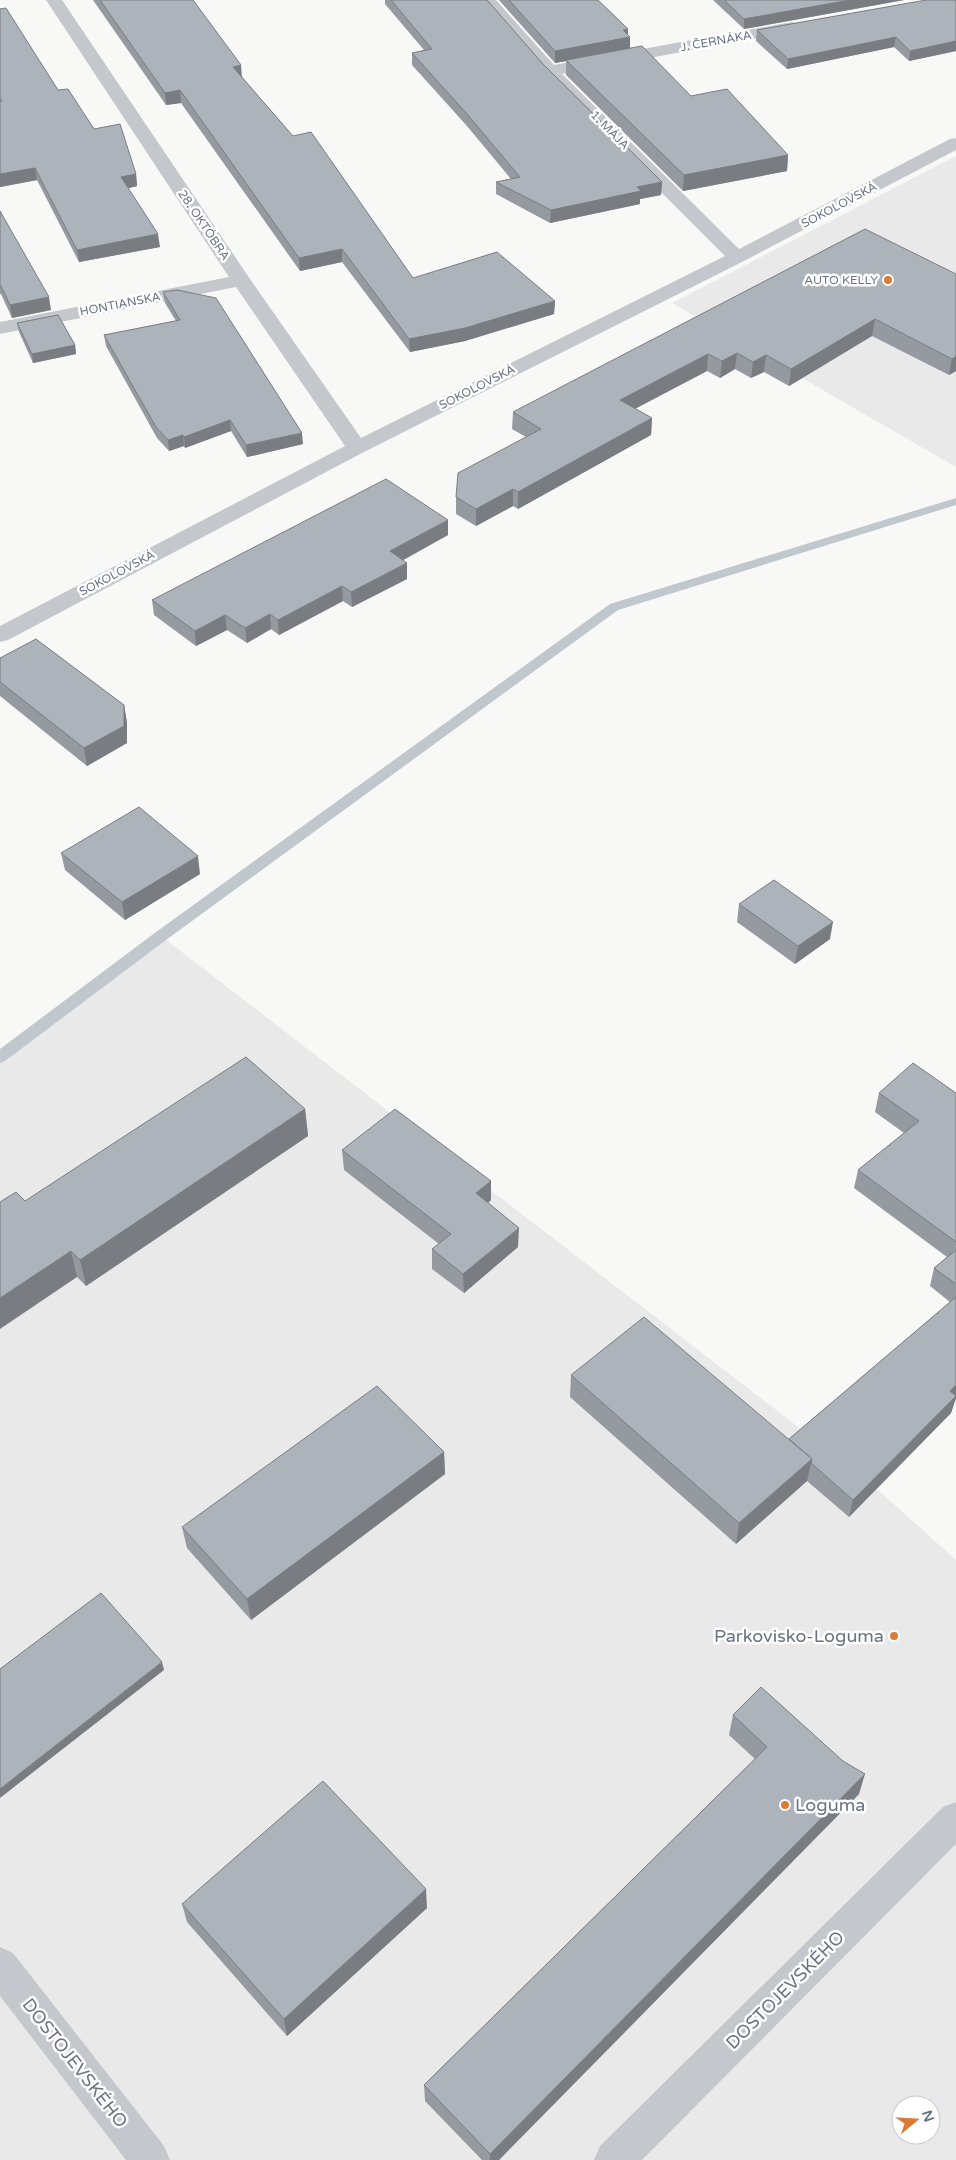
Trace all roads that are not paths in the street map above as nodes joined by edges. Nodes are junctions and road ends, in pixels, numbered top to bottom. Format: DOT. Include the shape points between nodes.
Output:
graph roads {
  1 [pos="54,0"];
  2 [pos="487,0"];
  3 [pos="804,25"];
  4 [pos="550,70"];
  5 [pos="956,143"];
  6 [pos="737,258"];
  7 [pos="241,280"];
  8 [pos="0,328"];
  9 [pos="357,448"];
  10 [pos="0,635"];
  11 [pos="956,1819"];
  12 [pos="0,1966"];
  13 [pos="150,2160"];
  14 [pos="614,2160"];
  1 -- 7 [label="street, 28. OKTÓBRA"];
  2 -- 4 [label="street, 1. MÁJA"];
  3 -- 4 [label="street, J. ČERNÁKA"];
  4 -- 6 [label="street, 1. MÁJA"];
  5 -- 6 [label="street, SOKOLOVSKÁ"];
  6 -- 9 [label="street, SOKOLOVSKÁ"];
  7 -- 8 [label="street, HONTIANSKA"];
  7 -- 9 [label="street, 28. OKTÓBRA"];
  9 -- 10 [label="street, SOKOLOVSKÁ"];
  11 -- 14 [label="street, DOSTOJEVSKÉHO"];
  12 -- 13 [label="street, DOSTOJEVSKÉHO"];
}
